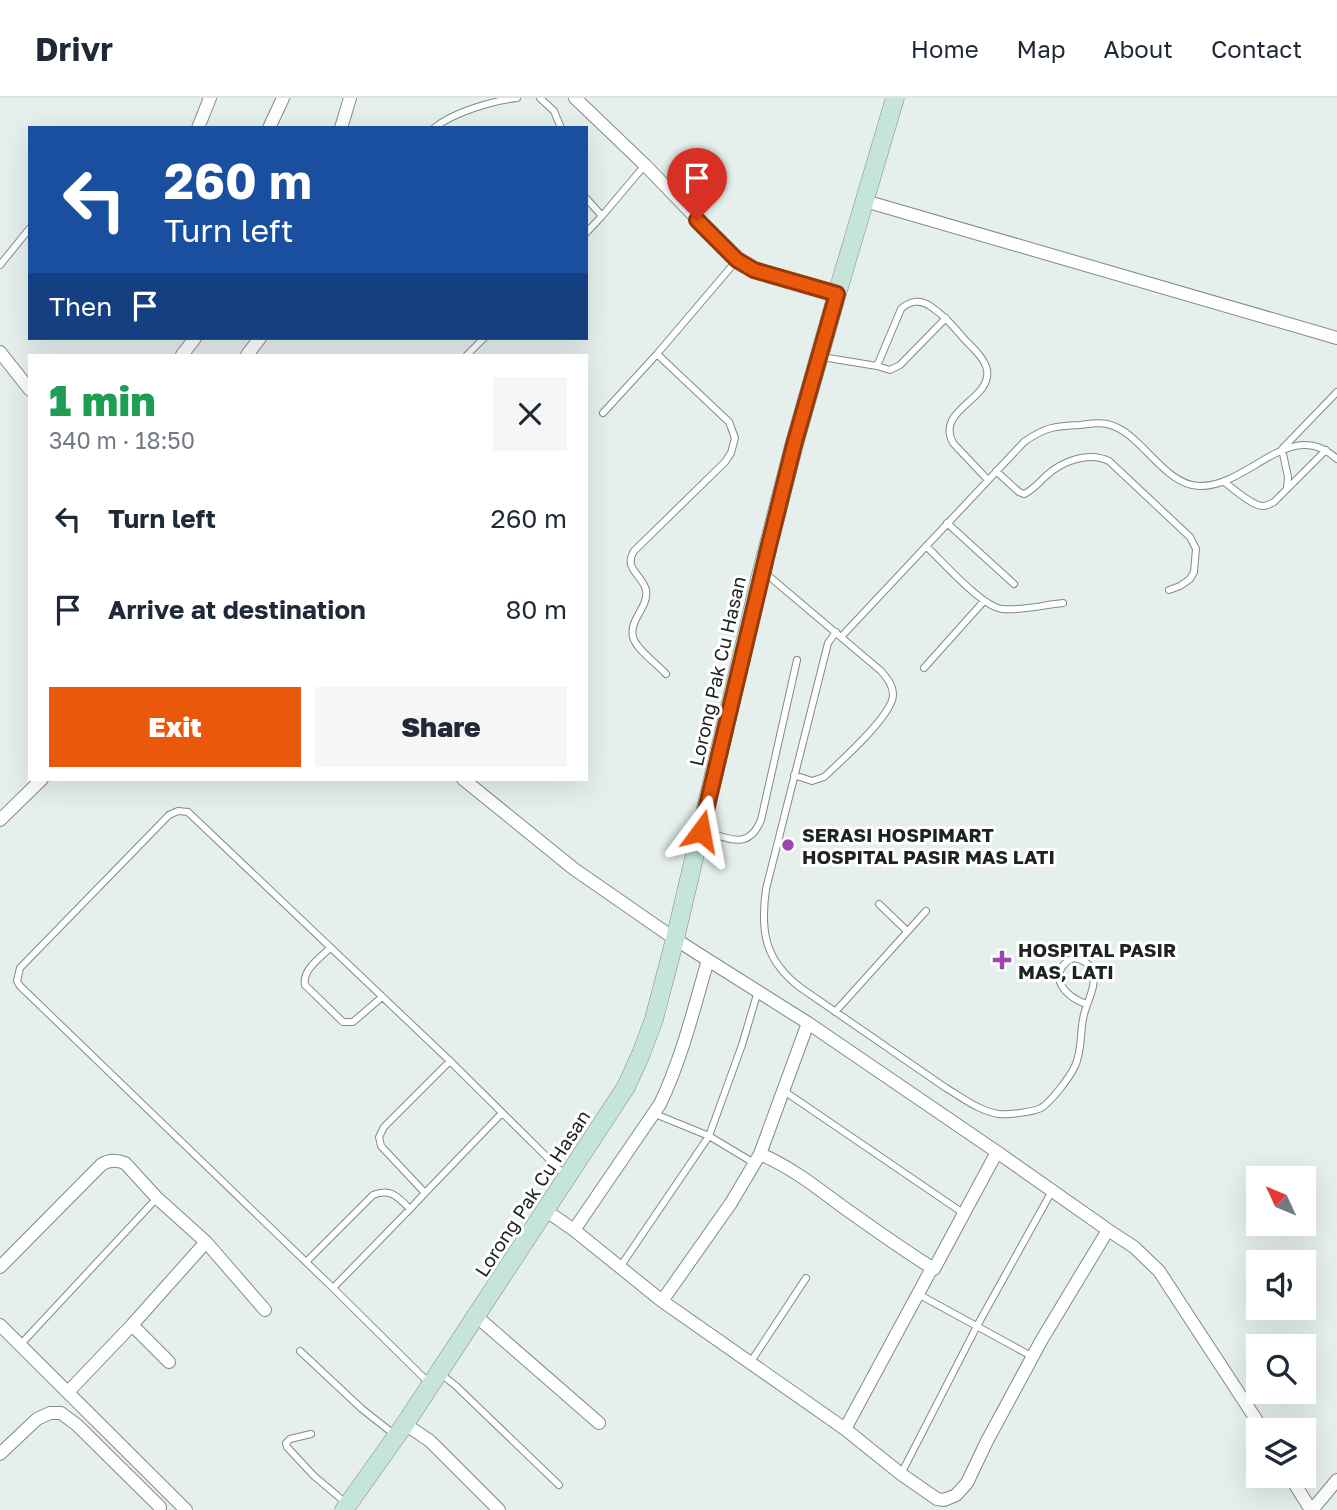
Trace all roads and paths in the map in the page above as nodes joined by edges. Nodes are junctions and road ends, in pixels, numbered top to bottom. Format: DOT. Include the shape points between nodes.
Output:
graph roads {
  1 [pos="209,98"];
  2 [pos="283,98"];
  3 [pos="349,98"];
  4 [pos="517,98"];
  5 [pos="540,98"];
  6 [pos="575,98"];
  7 [pos="895,98"];
  8 [pos="199,126"];
  9 [pos="270,126"];
  10 [pos="342,126"];
  11 [pos="438,126"];
  12 [pos="560,126"];
  13 [pos="645,165"];
  14 [pos="588,200"];
  15 [pos="865,201"];
  16 [pos="602,216"];
  17 [pos="28,230"];
  18 [pos="588,231"];
  19 [pos="737,260"];
  20 [pos="0,265"];
  21 [pos="837,294"];
  22 [pos="946,318"];
  23 [pos="1337,338"];
  24 [pos="193,340"];
  25 [pos="258,340"];
  26 [pos="482,340"];
  27 [pos="183,354"];
  28 [pos="248,354"];
  29 [pos="468,354"];
  30 [pos="657,354"];
  31 [pos="820,356"];
  32 [pos="3,362"];
  33 [pos="877,366"];
  34 [pos="28,388"];
  35 [pos="1337,392"];
  36 [pos="603,413"];
  37 [pos="1282,449"];
  38 [pos="1326,450"];
  39 [pos="1337,459"];
  40 [pos="996,471"];
  41 [pos="988,480"];
  42 [pos="1224,482"];
  43 [pos="1286,490"];
  44 [pos="947,523"];
  45 [pos="926,546"];
  46 [pos="762,570"];
  47 [pos="1014,584"];
  48 [pos="1169,590"];
  49 [pos="984,601"];
  50 [pos="1063,603"];
  51 [pos="839,634"];
  52 [pos="797,660"];
  53 [pos="924,668"];
  54 [pos="666,674"];
  55 [pos="794,775"];
  56 [pos="40,781"];
  57 [pos="465,781"];
  58 [pos="0,820"];
  59 [pos="701,831"];
  60 [pos="879,904"];
  61 [pos="926,911"];
  62 [pos="908,931"];
  63 [pos="675,939"];
  64 [pos="330,948"];
  65 [pos="708,960"];
  66 [pos="758,991"];
  67 [pos="382,997"];
  68 [pos="1086,1004"];
  69 [pos="835,1012"];
  70 [pos="808,1023"];
  71 [pos="450,1061"];
  72 [pos="783,1090"];
  73 [pos="502,1113"];
  74 [pos="655,1114"];
  75 [pos="709,1136"];
  76 [pos="997,1152"];
  77 [pos="757,1159"];
  78 [pos="567,1177"];
  79 [pos="1052,1191"];
  80 [pos="425,1193"];
  81 [pos="157,1198"];
  82 [pos="410,1209"];
  83 [pos="545,1210"];
  84 [pos="964,1214"];
  85 [pos="573,1230"];
  86 [pos="1108,1230"];
  87 [pos="206,1242"];
  88 [pos="306,1262"];
  89 [pos="0,1267"];
  90 [pos="620,1267"];
  91 [pos="932,1268"];
  92 [pos="806,1278"];
  93 [pos="332,1288"];
  94 [pos="918,1294"];
  95 [pos="662,1301"];
  96 [pos="265,1310"];
  97 [pos="476,1316"];
  98 [pos="0,1325"];
  99 [pos="132,1325"];
  100 [pos="977,1326"];
  101 [pos="21,1344"];
  102 [pos="300,1351"];
  103 [pos="1033,1357"];
  104 [pos="169,1362"];
  105 [pos="750,1363"];
  106 [pos="435,1379"];
  107 [pos="68,1392"];
  108 [pos="88,1412"];
  109 [pos="1255,1418"];
  110 [pos="599,1423"];
  111 [pos="77,1425"];
  112 [pos="845,1429"];
  113 [pos="401,1430"];
  114 [pos="311,1434"];
  115 [pos="0,1454"];
  116 [pos="901,1474"];
  117 [pos="1337,1480"];
  118 [pos="559,1485"];
  119 [pos="1297,1488"];
  120 [pos="170,1496"];
  121 [pos="346,1507"];
  122 [pos="159,1509"];
  123 [pos="186,1510"];
  124 [pos="499,1510"];
  125 [pos="1311,1510"];
  1 -- 8 [label="street"];
  2 -- 9 [label="street"];
  3 -- 10 [label="street"];
  4 -- 11 [label="lane" via="468,111"];
  5 -- 12 [label="lane" via="554,111"];
  6 -- 13 [label="street"];
  7 -- 15 [label="street, Lorong Pak Cu Hasan"];
  13 -- 16 [label="lane"];
  13 -- 19 [label="street"];
  14 -- 16 [label="lane"];
  15 -- 21 [label="street, Lorong Pak Cu Hasan"];
  15 -- 23 [label="street"];
  16 -- 18 [label="lane"];
  17 -- 20 [label="lane"];
  19 -- 21 [label="street" via="761,273"];
  19 -- 30 [label="lane"];
  21 -- 31 [label="street, Lorong Pak Cu Hasan"];
  22 -- 33 [label="lane" via="897,368"];
  22 -- 33 [label="lane" via="927,303 906,304"];
  22 -- 41 [label="lane" via="986,367 982,388 949,426 953,443"];
  24 -- 27 [label="street"];
  25 -- 28 [label="street"];
  26 -- 29 [label="lane"];
  30 -- 36 [label="lane"];
  30 -- 54 [label="lane" via="729,422 735,438 725,461 631,558 646,592 633,637"];
  31 -- 33 [label="lane"];
  31 -- 46 [label="street, Lorong Pak Cu Hasan"];
  32 -- 34 [label="street"];
  35 -- 37 [label="lane"];
  37 -- 38 [label="lane" via="1306,444"];
  37 -- 42 [label="lane"];
  37 -- 43 [label="lane"];
  38 -- 39 [label="lane"];
  38 -- 43 [label="lane"];
  40 -- 41 [label="lane"];
  40 -- 42 [label="lane" via="1042,430 1100,423 1128,435 1180,480 1199,486"];
  40 -- 48 [label="lane" via="1024,494 1068,462 1094,456 1109,461 1190,537 1196,549 1190,579"];
  41 -- 44 [label="lane"];
  42 -- 43 [label="lane" via="1261,506 1274,502"];
  44 -- 45 [label="lane"];
  44 -- 47 [label="lane"];
  45 -- 49 [label="lane"];
  45 -- 51 [label="lane"];
  46 -- 51 [label="lane"];
  46 -- 59 [label="street, Lorong Pak Cu Hasan"];
  49 -- 50 [label="lane" via="1002,609"];
  49 -- 53 [label="lane"];
  51 -- 55 [label="lane" via="828,643"];
  51 -- 55 [label="lane" via="888,679 892,701 884,717 824,777 812,781"];
  52 -- 59 [label="lane" via="756,831 742,840"];
  55 -- 69 [label="lane" via="769,873 763,926 771,954 786,977"];
  56 -- 58 [label="street"];
  57 -- 63 [label="street" via="574,869"];
  59 -- 63 [label="street, Lorong Pak Cu Hasan"];
  60 -- 62 [label="lane"];
  61 -- 62 [label="lane"];
  62 -- 69 [label="lane"];
  63 -- 65 [label="street"];
  63 -- 78 [label="street, Lorong Pak Cu Hasan" via="642,1054 626,1087"];
  64 -- 67 [label="lane"];
  64 -- 67 [label="lane" via="306,973 305,985 343,1022 353,1022"];
  64 -- 88 [label="lane" via="192,815 178,811 34,952 20,968 17,981"];
  65 -- 66 [label="street"];
  65 -- 74 [label="street" via="668,1088"];
  66 -- 70 [label="street"];
  66 -- 75 [label="lane"];
  67 -- 71 [label="lane"];
  68 -- 68 [label="lane" via="1093,970 1073,958 1063,964 1059,976 1069,995"];
  68 -- 69 [label="lane" via="1081,1046 1065,1082 1041,1108 1013,1115 968,1102"];
  70 -- 72 [label="street"];
  70 -- 76 [label="street"];
  71 -- 73 [label="lane"];
  71 -- 80 [label="lane" via="383,1128 379,1138 381,1146"];
  72 -- 77 [label="street"];
  72 -- 84 [label="lane"];
  73 -- 78 [label="lane"];
  73 -- 80 [label="lane"];
  74 -- 75 [label="lane"];
  74 -- 85 [label="street"];
  75 -- 77 [label="lane"];
  75 -- 90 [label="lane"];
  76 -- 79 [label="street"];
  76 -- 84 [label="street"];
  77 -- 91 [label="street" via="776,1161 794,1171"];
  77 -- 95 [label="street"];
  78 -- 83 [label="street, Lorong Pak Cu Hasan"];
  79 -- 86 [label="street"];
  79 -- 100 [label="lane"];
  80 -- 82 [label="lane"];
  81 -- 87 [label="street"];
  81 -- 89 [label="street" via="125,1163 105,1163"];
  81 -- 101 [label="lane"];
  82 -- 88 [label="lane" via="396,1195 378,1193"];
  82 -- 93 [label="lane"];
  83 -- 85 [label="street"];
  83 -- 97 [label="street, Lorong Pak Cu Hasan"];
  84 -- 91 [label="street"];
  85 -- 90 [label="street"];
  86 -- 103 [label="street"];
  86 -- 109 [label="street" via="1135,1247 1158,1271"];
  87 -- 96 [label="street"];
  87 -- 99 [label="street"];
  88 -- 93 [label="lane"];
  90 -- 95 [label="street"];
  91 -- 94 [label="street"];
  92 -- 105 [label="lane"];
  93 -- 106 [label="lane"];
  94 -- 100 [label="lane"];
  94 -- 112 [label="street"];
  95 -- 105 [label="street"];
  97 -- 106 [label="street, Lorong Pak Cu Hasan"];
  97 -- 110 [label="street"];
  98 -- 101 [label="street"];
  99 -- 104 [label="street"];
  99 -- 107 [label="street"];
  100 -- 103 [label="lane"];
  100 -- 116 [label="lane"];
  101 -- 107 [label="street"];
  102 -- 113 [label="lane" via="362,1409"];
  103 -- 116 [label="street" via="967,1483 956,1495 937,1499"];
  105 -- 112 [label="street"];
  106 -- 113 [label="street, Lorong Pak Cu Hasan"];
  106 -- 118 [label="lane" via="456,1386"];
  107 -- 108 [label="street"];
  108 -- 111 [label="street"];
  108 -- 120 [label="street"];
  111 -- 115 [label="street" via="61,1413 44,1414"];
  111 -- 122 [label="street"];
  112 -- 116 [label="street"];
  113 -- 121 [label="street, Lorong Pak Cu Hasan"];
  113 -- 124 [label="street" via="430,1441"];
  114 -- 121 [label="lane" via="290,1439 287,1447"];
  117 -- 125 [label="street"];
  119 -- 125 [label="street"];
  120 -- 122 [label="street"];
  120 -- 123 [label="street"];
}
